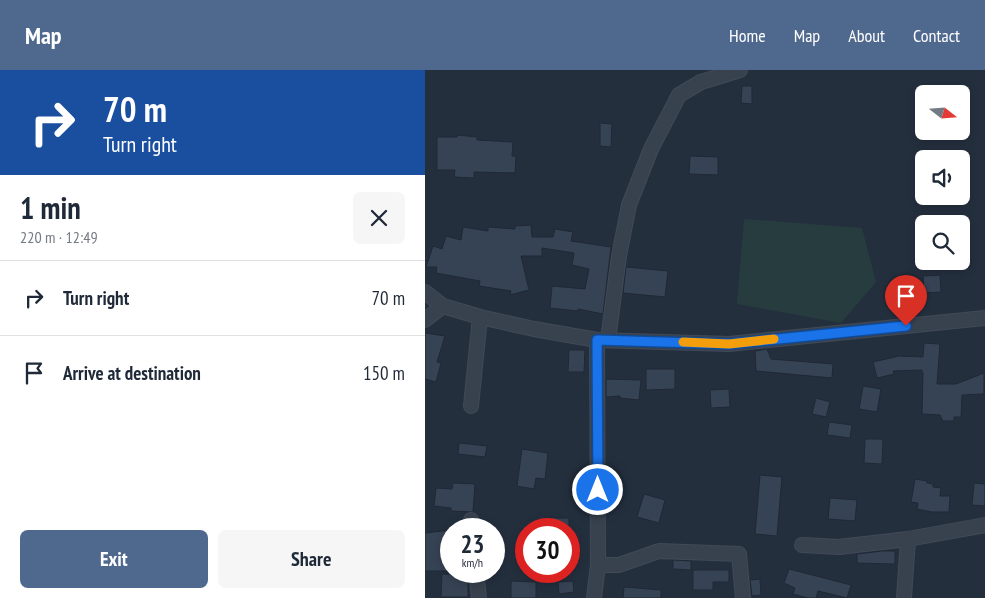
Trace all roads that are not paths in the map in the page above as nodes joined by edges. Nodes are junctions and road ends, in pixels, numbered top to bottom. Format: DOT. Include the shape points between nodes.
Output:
graph roads {
  1 [pos="740,70"];
  2 [pos="425,292"];
  3 [pos="443,306"];
  4 [pos="480,317"];
  5 [pos="985,318"];
  6 [pos="425,320"];
  7 [pos="602,340"];
  8 [pos="471,406"];
  9 [pos="985,525"];
  10 [pos="908,539"];
  11 [pos="802,545"];
  12 [pos="598,565"];
  13 [pos="477,583"];
  14 [pos="479,598"];
  15 [pos="594,598"];
  16 [pos="743,598"];
  17 [pos="904,598"];
  1 -- 7 [label="street" via="701,82 679,95 651,149 629,205"];
  2 -- 3 [label="street"];
  3 -- 4 [label="street"];
  3 -- 6 [label="street"];
  4 -- 7 [label="street" via="534,330"];
  4 -- 8 [label="street"];
  5 -- 7 [label="street" via="729,344"];
  7 -- 12 [label="street"];
  9 -- 10 [label="street"];
  10 -- 11 [label="street" via="839,547"];
  10 -- 17 [label="street"];
  12 -- 15 [label="street"];
  12 -- 16 [label="street" via="619,565 659,551 739,554"];
  13 -- 14 [label="street"];
}
